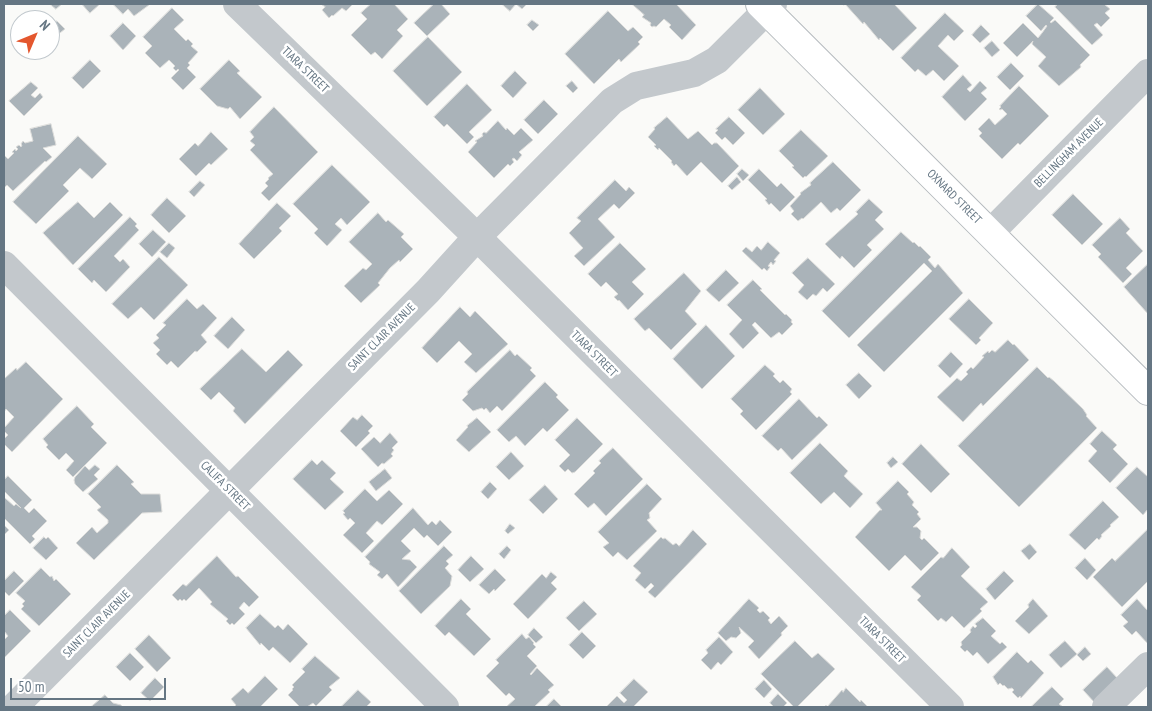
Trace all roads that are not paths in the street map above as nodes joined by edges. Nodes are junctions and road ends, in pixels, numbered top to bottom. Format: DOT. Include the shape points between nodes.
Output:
graph roads {
  1 [pos="237,4"];
  2 [pos="767,6"];
  3 [pos="1148,73"];
  4 [pos="990,233"];
  5 [pos="477,237"];
  6 [pos="4,265"];
  7 [pos="1148,391"];
  8 [pos="230,490"];
  9 [pos="1148,666"];
  10 [pos="14,707"];
  11 [pos="445,707"];
  12 [pos="950,707"];
  13 [pos="1106,707"];
  1 -- 5 [label="street, TIARA STREET"];
  2 -- 4 [label="main road, OXNARD STREET"];
  2 -- 5 [label="street, SAINT CLAIR AVENUE" via="717,60 694,73 636,86 612,101"];
  3 -- 4 [label="street, BELLINGHAM AVENUE"];
  4 -- 7 [label="main road, OXNARD STREET"];
  5 -- 8 [label="street, SAINT CLAIR AVENUE" via="428,291"];
  5 -- 12 [label="street, TIARA STREET"];
  6 -- 8 [label="street, CALIFA STREET"];
  8 -- 10 [label="street, SAINT CLAIR AVENUE"];
  8 -- 11 [label="street, CALIFA STREET"];
  9 -- 13 [label="street"];
}
